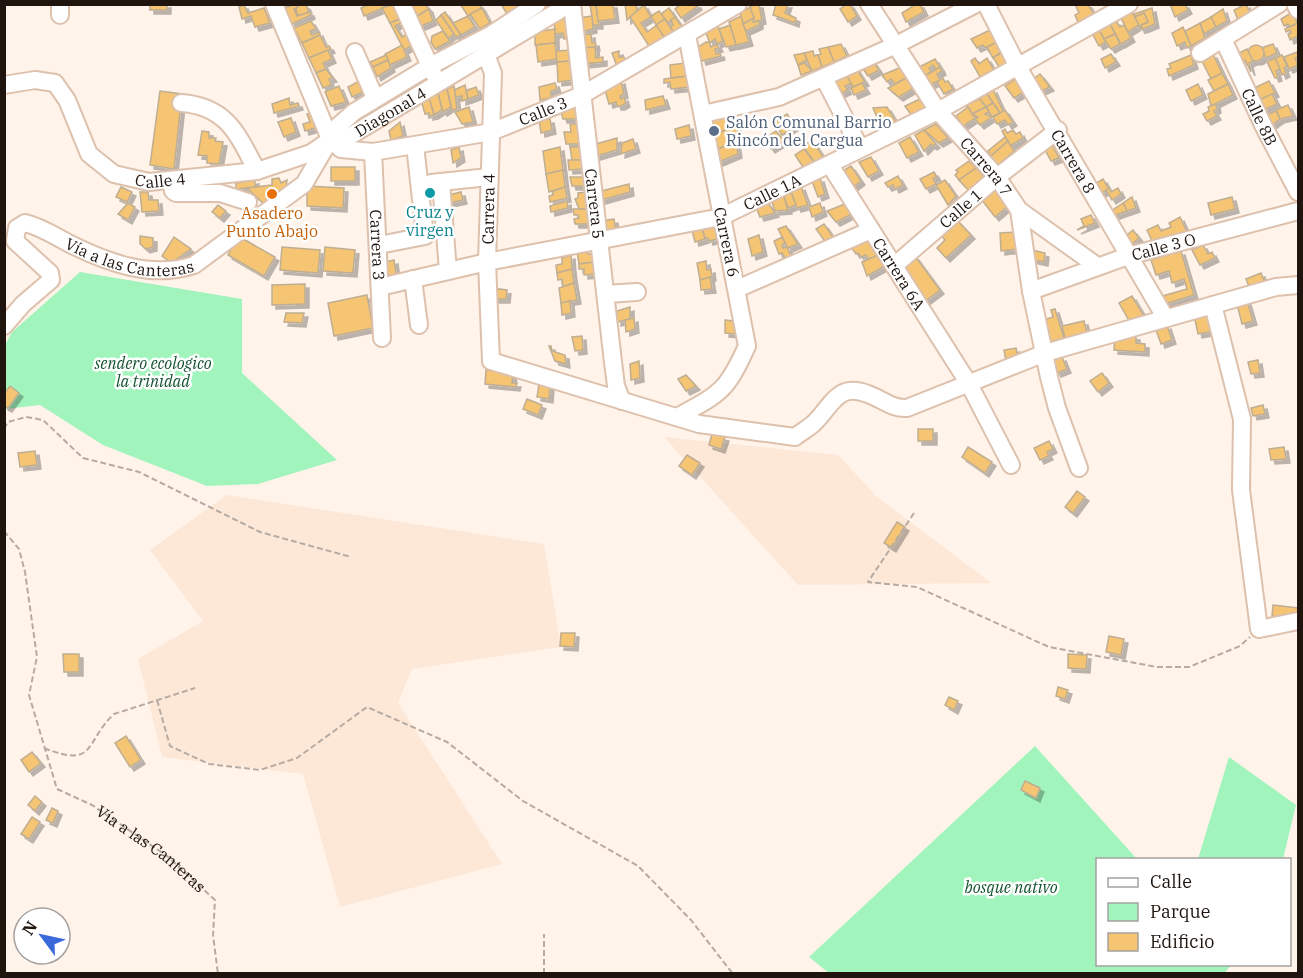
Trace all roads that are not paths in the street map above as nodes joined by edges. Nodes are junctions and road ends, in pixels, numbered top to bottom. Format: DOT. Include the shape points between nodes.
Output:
graph roads {
  1 [pos="274,4"];
  2 [pos="402,4"];
  3 [pos="537,4"];
  4 [pos="571,4"];
  5 [pos="738,4"];
  6 [pos="869,4"];
  7 [pos="976,4"];
  8 [pos="986,4"];
  9 [pos="1129,4"];
  10 [pos="1279,4"];
  11 [pos="1295,4"];
  12 [pos="717,10"];
  13 [pos="1299,10"];
  14 [pos="687,35"];
  15 [pos="1223,39"];
  16 [pos="896,45"];
  17 [pos="355,52"];
  18 [pos="1200,52"];
  19 [pos="487,57"];
  20 [pos="430,66"];
  21 [pos="1018,67"];
  22 [pos="824,78"];
  23 [pos="437,82"];
  24 [pos="4,85"];
  25 [pos="582,95"];
  26 [pos="375,98"];
  27 [pos="181,103"];
  28 [pos="938,111"];
  29 [pos="703,114"];
  30 [pos="1058,130"];
  31 [pos="490,132"];
  32 [pos="330,139"];
  33 [pos="415,145"];
  34 [pos="860,148"];
  35 [pos="373,152"];
  36 [pos="830,165"];
  37 [pos="257,171"];
  38 [pos="489,177"];
  39 [pos="998,177"];
  40 [pos="171,180"];
  41 [pos="441,182"];
  42 [pos="421,184"];
  43 [pos="1299,192"];
  44 [pos="248,201"];
  45 [pos="1019,210"];
  46 [pos="1299,211"];
  47 [pos="721,217"];
  48 [pos="871,230"];
  49 [pos="599,241"];
  50 [pos="379,245"];
  51 [pos="1128,256"];
  52 [pos="487,262"];
  53 [pos="894,266"];
  54 [pos="1097,266"];
  55 [pos="448,271"];
  56 [pos="413,279"];
  57 [pos="1298,286"];
  58 [pos="380,287"];
  59 [pos="737,289"];
  60 [pos="1031,291"];
  61 [pos="637,292"];
  62 [pos="606,294"];
  63 [pos="1213,305"];
  64 [pos="1165,317"];
  65 [pos="419,325"];
  66 [pos="4,326"];
  67 [pos="382,338"];
  68 [pos="1046,353"];
  69 [pos="969,384"];
  70 [pos="622,401"];
  71 [pos="677,417"];
  72 [pos="1011,465"];
  73 [pos="1079,468"];
  74 [pos="1299,621"];
  1 -- 32 [label="street"];
  2 -- 20 [label="street"];
  3 -- 20 [label="street, Diagonal 4" via="492,34"];
  4 -- 19 [label="street, Diagonal 4"];
  4 -- 25 [label="street, Carrera 5"];
  5 -- 12 [label="street, Calle 3"];
  6 -- 16 [label="street, Carrera 7"];
  7 -- 16 [label="street"];
  8 -- 21 [label="street, Carrera 8"];
  9 -- 21 [label="street, Calle 1A"];
  10 -- 15 [label="street"];
  11 -- 13 [label="street"];
  12 -- 14 [label="street, Calle 3"];
  14 -- 25 [label="street, Calle 3"];
  14 -- 29 [label="street, Carrera 6"];
  15 -- 18 [label="street"];
  15 -- 43 [label="street, Calle 8B"];
  16 -- 22 [label="street"];
  16 -- 28 [label="street, Carrera 7"];
  17 -- 26 [label="street"];
  19 -- 23 [label="street, Diagonal 4"];
  19 -- 31 [label="street, Carrera 4" via="493,73"];
  20 -- 23 [label="street"];
  20 -- 26 [label="street, Diagonal 4"];
  21 -- 28 [label="street, Calle 1A"];
  21 -- 30 [label="street, Carrera 8"];
  22 -- 29 [label="street" via="779,97"];
  22 -- 34 [label="street"];
  23 -- 32 [label="street, Diagonal 4" via="345,139"];
  24 -- 40 [label="street, Calle 4" via="35,80 55,83 67,100 89,154 114,174 148,182"];
  25 -- 31 [label="street, Calle 3"];
  25 -- 49 [label="street, Carrera 5"];
  26 -- 32 [label="street, Diagonal 4" via="338,126"];
  27 -- 37 [label="street" via="210,108 220,114"];
  28 -- 34 [label="street, Calle 1A"];
  28 -- 39 [label="street, Carrera 7"];
  29 -- 47 [label="street, Carrera 6"];
  30 -- 39 [label="street, Calle 1"];
  30 -- 51 [label="street, Carrera 8"];
  31 -- 33 [label="street, Calle 3"];
  31 -- 38 [label="street, Carrera 4"];
  32 -- 35 [label="street, Calle 3" via="340,149"];
  32 -- 37 [label="street, Calle 4" via="311,153"];
  32 -- 66 [label="street, Vía a las Canteras" via="310,176 293,193 194,266 141,271 92,255 40,226 25,223 17,228 15,241 50,273 51,279"];
  33 -- 35 [label="street, Calle 3"];
  33 -- 42 [label="street"];
  34 -- 36 [label="street, Calle 1A"];
  35 -- 50 [label="street, Carrera 3"];
  36 -- 47 [label="street, Calle 1A"];
  36 -- 48 [label="street, Carrera 6A"];
  37 -- 40 [label="street, Calle 4"];
  38 -- 41 [label="street"];
  38 -- 52 [label="street, Carrera 4"];
  39 -- 45 [label="street, Carrera 7"];
  39 -- 53 [label="street, Calle 1"];
  40 -- 44 [label="street" via="176,193 220,193"];
  41 -- 42 [label="street"];
  41 -- 55 [label="street"];
  42 -- 50 [label="street" via="425,236"];
  45 -- 54 [label="street"];
  45 -- 60 [label="street, Carrera 7"];
  46 -- 51 [label="street, Calle 3 O"];
  47 -- 49 [label="street, Calle 1A"];
  47 -- 59 [label="street, Carrera 6"];
  48 -- 53 [label="street, Carrera 6A"];
  48 -- 59 [label="street"];
  49 -- 52 [label="street, Calle 1A"];
  49 -- 62 [label="street, Carrera 5"];
  50 -- 58 [label="street, Carrera 3"];
  51 -- 54 [label="street, Calle 3 O"];
  51 -- 64 [label="street, Carrera 8"];
  52 -- 55 [label="street, Calle 1A"];
  52 -- 70 [label="street, Carrera 4" via="491,362"];
  53 -- 69 [label="street, Carrera 6A"];
  54 -- 60 [label="street, Calle 3 O"];
  55 -- 56 [label="street, Calle 1A"];
  56 -- 58 [label="street, Calle 1A"];
  56 -- 65 [label="street"];
  57 -- 63 [label="street" via="1276,286"];
  58 -- 67 [label="street, Carrera 3"];
  59 -- 71 [label="street, Carrera 6" via="747,346 736,371 721,393"];
  60 -- 68 [label="street, Carrera 7"];
  61 -- 62 [label="street"];
  62 -- 70 [label="street, Carrera 5" via="615,378"];
  63 -- 64 [label="street"];
  63 -- 74 [label="street" via="1242,419 1241,490 1259,629"];
  64 -- 68 [label="street"];
  68 -- 69 [label="street"];
  68 -- 73 [label="street, Carrera 7" via="1057,408"];
  69 -- 71 [label="street" via="898,409 866,393 849,391 831,400 815,422 795,436 699,424"];
  69 -- 72 [label="street, Carrera 6A"];
  70 -- 71 [label="street"];
}
